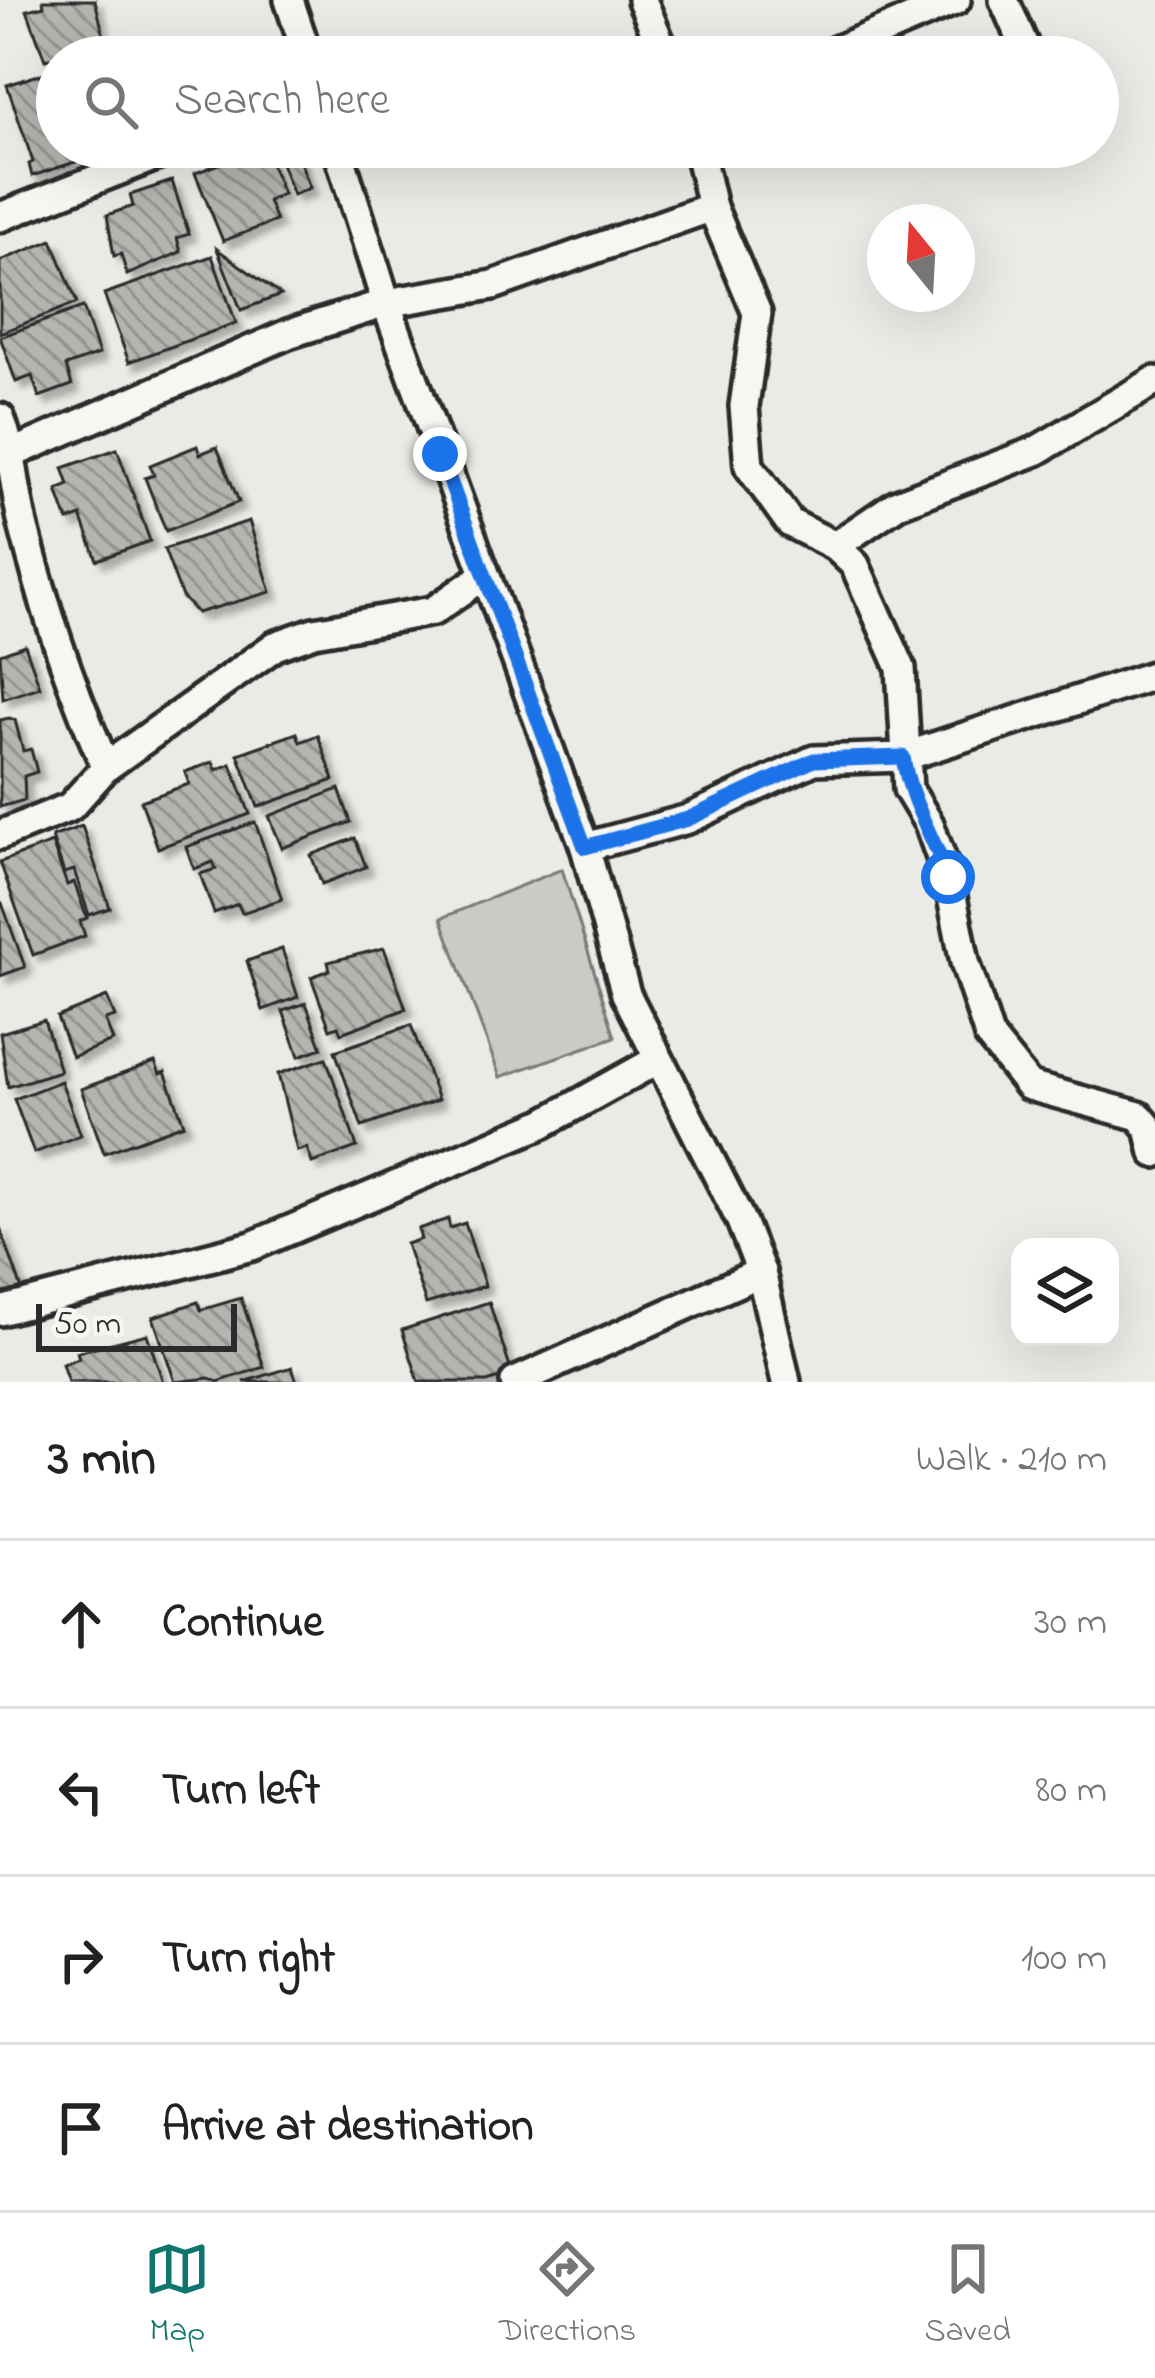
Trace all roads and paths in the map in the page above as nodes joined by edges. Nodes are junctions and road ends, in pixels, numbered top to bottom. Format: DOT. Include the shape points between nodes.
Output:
graph roads {
  1 [pos="289,0"];
  2 [pos="642,0"];
  3 [pos="956,0"];
  4 [pos="1004,0"];
  5 [pos="301,36"];
  6 [pos="657,36"];
  7 [pos="871,36"];
  8 [pos="1020,36"];
  9 [pos="125,168"];
  10 [pos="344,168"];
  11 [pos="703,168"];
  12 [pos="712,207"];
  13 [pos="0,217"];
  14 [pos="386,303"];
  15 [pos="1155,381"];
  16 [pos="0,418"];
  17 [pos="13,453"];
  18 [pos="835,546"];
  19 [pos="485,575"];
  20 [pos="1155,675"];
  21 [pos="903,757"];
  22 [pos="106,767"];
  23 [pos="0,835"];
  24 [pos="585,847"];
  25 [pos="658,1060"];
  26 [pos="1155,1153"];
  27 [pos="761,1271"];
  28 [pos="0,1311"];
  29 [pos="515,1382"];
  30 [pos="786,1382"];
  1 -- 5 [label="street"];
  2 -- 6 [label="street"];
  3 -- 7 [label="street"];
  4 -- 8 [label="street"];
  9 -- 13 [label="street"];
  10 -- 14 [label="street"];
  11 -- 12 [label="street"];
  12 -- 14 [label="street" via="493,285"];
  12 -- 18 [label="street" via="757,313 744,406 749,466 790,523"];
  14 -- 17 [label="street" via="213,363"];
  14 -- 19 [label="street"];
  15 -- 18 [label="street" via="1036,451 897,504"];
  16 -- 17 [label="street"];
  17 -- 22 [label="street" via="52,634"];
  18 -- 21 [label="street" via="855,565 901,668"];
  19 -- 22 [label="street" via="433,610 275,646"];
  19 -- 24 [label="street"];
  20 -- 21 [label="street"];
  21 -- 24 [label="street" via="814,760 688,819"];
  21 -- 26 [label="street" via="908,789 948,877 989,1036 1029,1086 1139,1116"];
  22 -- 23 [label="street" via="70,807"];
  24 -- 25 [label="street" via="626,994"];
  25 -- 27 [label="street"];
  25 -- 28 [label="street" via="542,1124 253,1246"];
  27 -- 29 [label="street"];
  27 -- 30 [label="street"];
}
